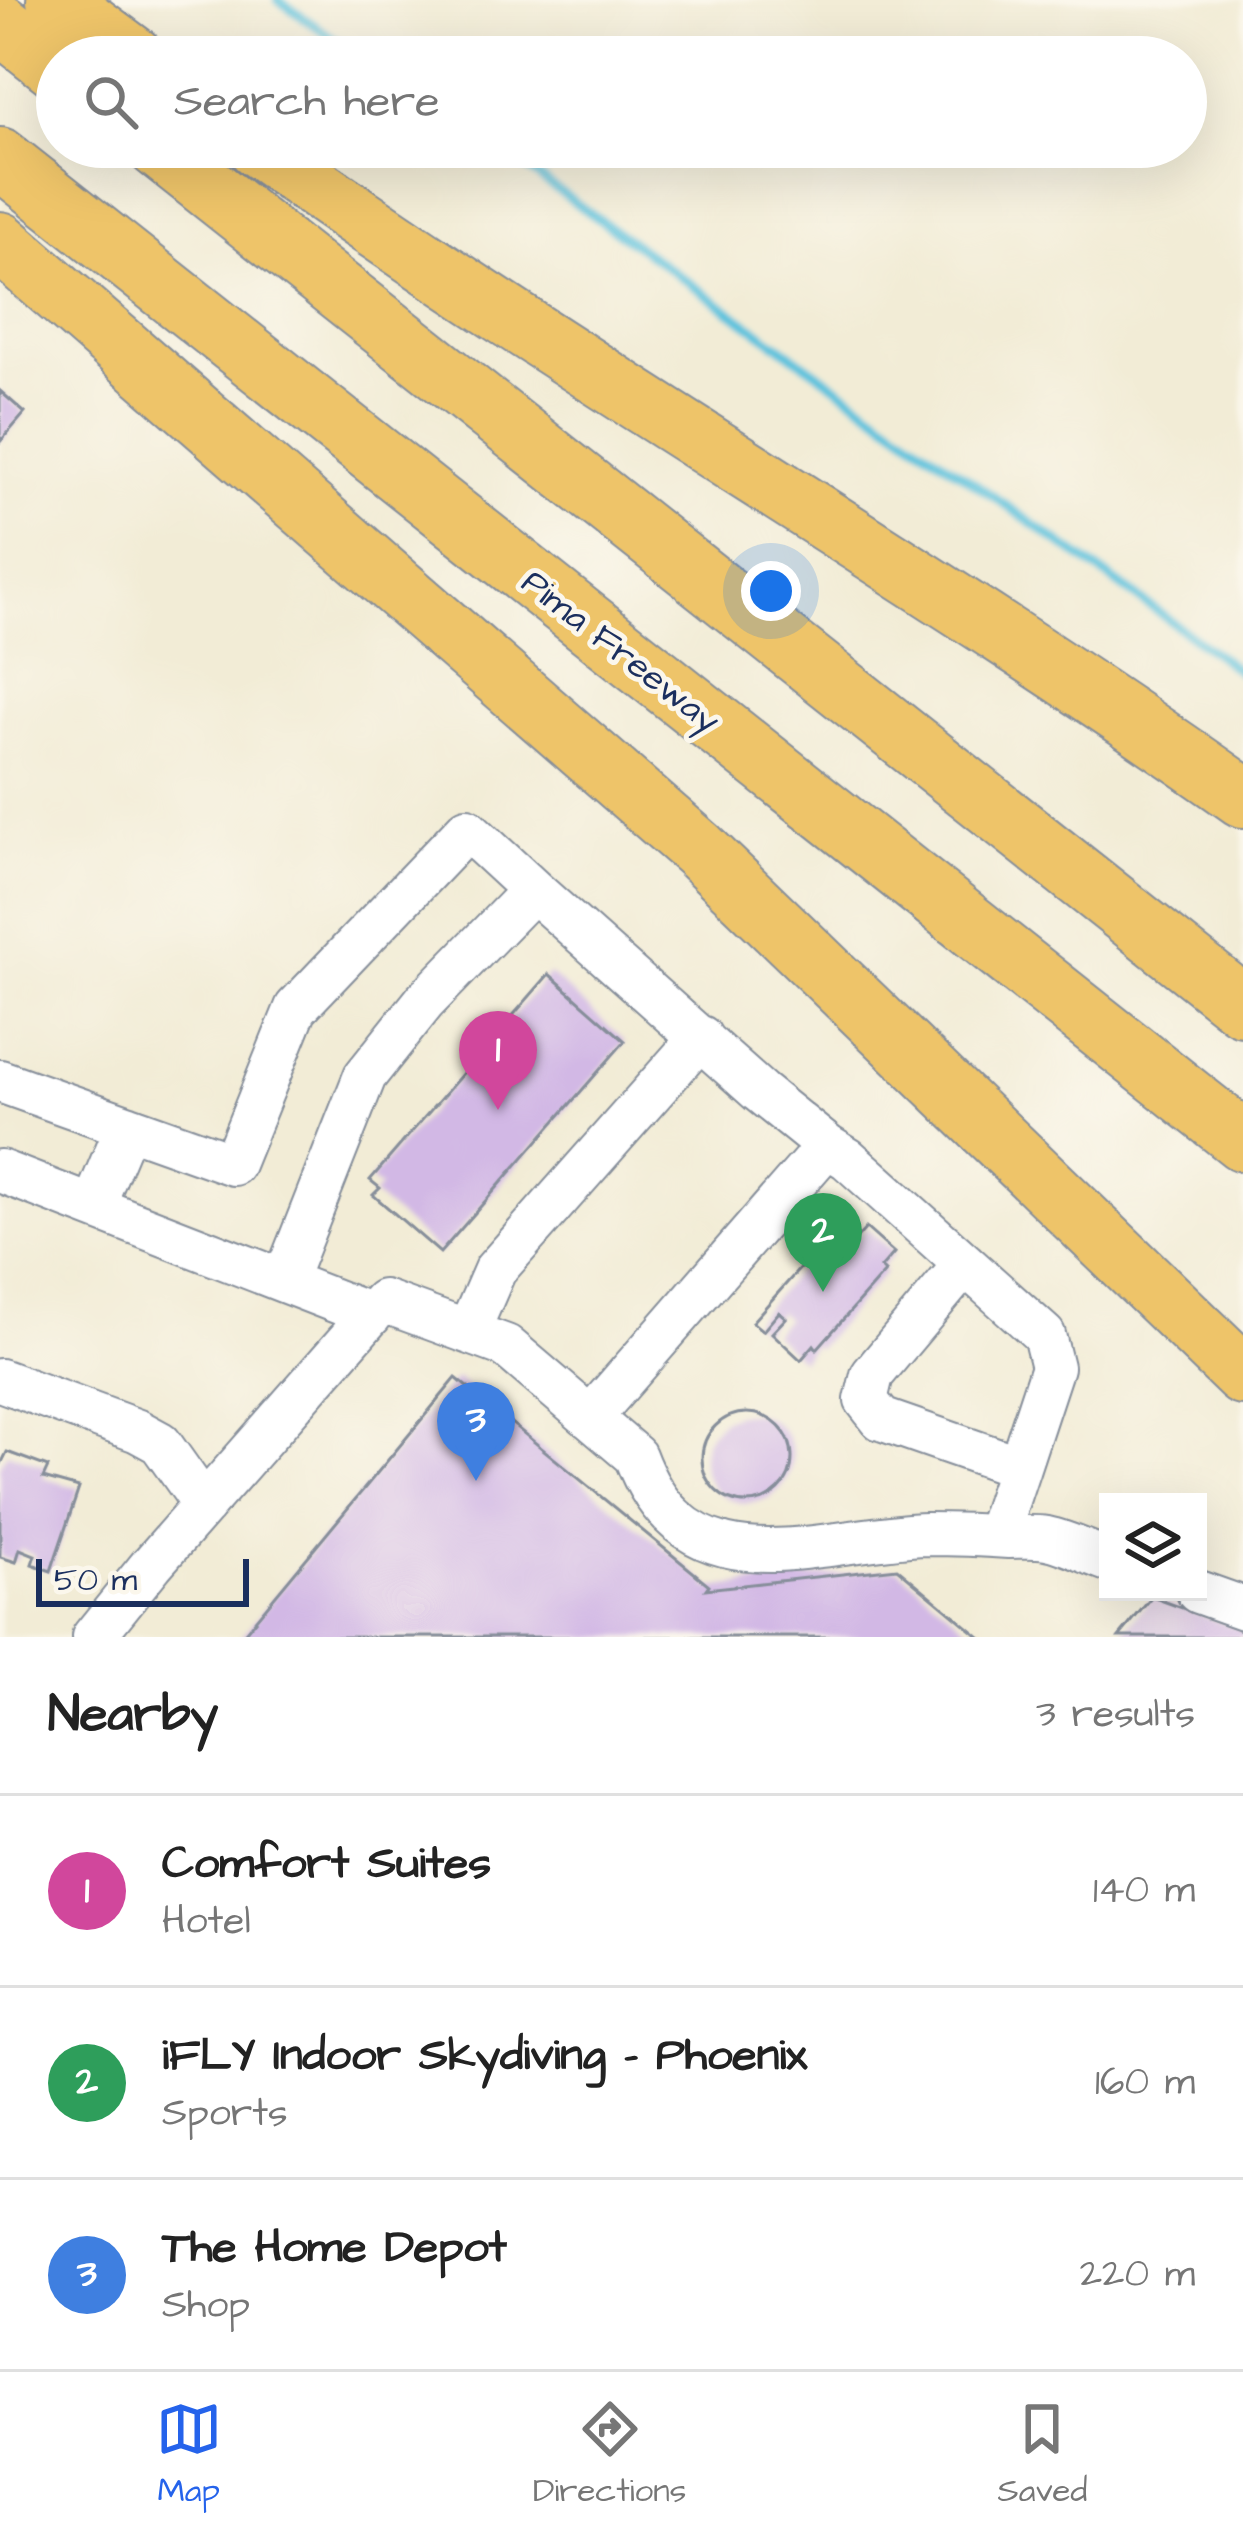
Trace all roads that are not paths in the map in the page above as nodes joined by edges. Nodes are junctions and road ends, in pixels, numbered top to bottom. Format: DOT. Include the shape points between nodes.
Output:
graph roads {
  1 [pos="57,0"];
  2 [pos="0,23"];
  3 [pos="106,36"];
  4 [pos="36,51"];
  5 [pos="0,158"];
  6 [pos="184,168"];
  7 [pos="288,168"];
  8 [pos="0,242"];
  9 [pos="1243,796"];
  10 [pos="533,890"];
  11 [pos="1243,1006"];
  12 [pos="700,1037"];
  13 [pos="0,1081"];
  14 [pos="127,1126"];
  15 [pos="1243,1141"];
  16 [pos="827,1146"];
  17 [pos="0,1172"];
  18 [pos="93,1207"];
  19 [pos="965,1264"];
  20 [pos="284,1281"];
  21 [pos="370,1315"];
  22 [pos="468,1332"];
  23 [pos="1243,1375"];
  24 [pos="0,1380"];
  25 [pos="590,1418"];
  26 [pos="1019,1467"];
  27 [pos="204,1504"];
  28 [pos="996,1536"];
  29 [pos="1099,1557"];
  30 [pos="1207,1595"];
  31 [pos="1243,1608"];
  32 [pos="93,1637"];
  1 -- 3 [label="highway"];
  2 -- 4 [label="highway"];
  5 -- 15 [label="highway, Pima Freeway"];
  6 -- 11 [label="highway"];
  7 -- 9 [label="highway"];
  8 -- 23 [label="highway" via="699,850"];
  10 -- 12 [label="lane"];
  10 -- 14 [label="lane" via="466,829 296,1008 232,1164"];
  10 -- 20 [label="lane" via="425,1000 365,1076"];
  12 -- 16 [label="lane"];
  12 -- 22 [label="lane" via="495,1270"];
  13 -- 14 [label="lane"];
  14 -- 18 [label="lane"];
  16 -- 19 [label="lane"];
  16 -- 25 [label="lane"];
  17 -- 18 [label="lane"];
  18 -- 20 [label="lane"];
  19 -- 26 [label="lane" via="1044,1335 1052,1367"];
  19 -- 26 [label="lane" via="872,1375 866,1400 880,1419"];
  20 -- 21 [label="lane"];
  21 -- 22 [label="lane" via="383,1301"];
  21 -- 27 [label="lane"];
  22 -- 25 [label="lane" via="506,1346"];
  24 -- 27 [label="lane" via="160,1443"];
  25 -- 28 [label="lane" via="635,1456 672,1518 734,1549"];
  26 -- 28 [label="lane"];
  27 -- 32 [label="lane"];
  28 -- 29 [label="lane" via="1046,1538"];
  30 -- 31 [label="lane"];
}
